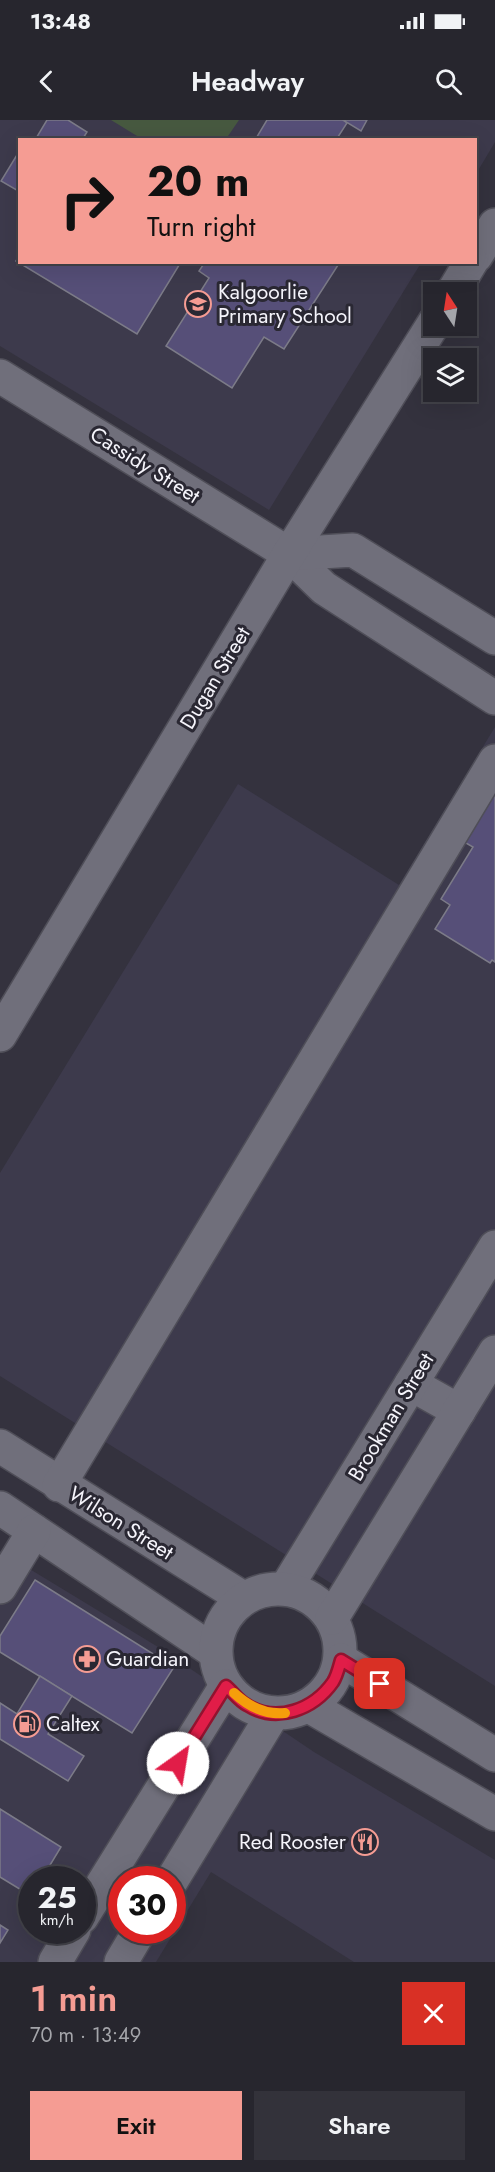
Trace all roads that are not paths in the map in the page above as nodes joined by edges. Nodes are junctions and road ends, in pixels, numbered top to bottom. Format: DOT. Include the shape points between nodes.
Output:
graph roads {
  1 [pos="495,225"];
  2 [pos="477,254"];
  3 [pos="470,264"];
  4 [pos="459,282"];
  5 [pos="426,336"];
  6 [pos="0,376"];
  7 [pos="289,554"];
  8 [pos="495,638"];
  9 [pos="495,698"];
  10 [pos="495,761"];
  11 [pos="0,1035"];
  12 [pos="495,1247"];
  13 [pos="495,1352"];
  14 [pos="411,1384"];
  15 [pos="459,1411"];
  16 [pos="0,1446"];
  17 [pos="59,1485"];
  18 [pos="0,1508"];
  19 [pos="34,1531"];
  20 [pos="0,1587"];
  21 [pos="286,1588"];
  22 [pos="243,1598"];
  23 [pos="332,1618"];
  24 [pos="215,1652"];
  25 [pos="341,1660"];
  26 [pos="226,1686"];
  27 [pos="309,1706"];
  28 [pos="273,1714"];
  29 [pos="495,1755"];
  30 [pos="495,1814"];
  31 [pos="181,1866"];
  32 [pos="96,1895"];
  33 [pos="66,1944"];
  34 [pos="132,1944"];
  35 [pos="55,1962"];
  36 [pos="121,1962"];
  1 -- 2 [label="street"];
  3 -- 4 [label="street"];
  5 -- 7 [label="street, Dugan Street"];
  6 -- 7 [label="street, Cassidy Street"];
  7 -- 8 [label="street" via="353,550"];
  7 -- 9 [label="street, Cassidy Street" via="324,588"];
  7 -- 11 [label="street, Dugan Street"];
  10 -- 17 [label="street"];
  12 -- 14 [label="street, Brookman Street"];
  13 -- 15 [label="street"];
  14 -- 15 [label="street"];
  14 -- 21 [label="street, Brookman Street"];
  15 -- 23 [label="street"];
  16 -- 17 [label="street, Wilson Street"];
  17 -- 22 [label="street, Wilson Street"];
  18 -- 19 [label="street"];
  19 -- 20 [label="street"];
  19 -- 24 [label="street"];
  21 -- 22 [label="street" via="266,1589"];
  21 -- 23 [label="street" via="313,1598"];
  22 -- 24 [label="street" via="226,1615"];
  23 -- 25 [label="street" via="341,1639"];
  24 -- 26 [label="street"];
  25 -- 27 [label="street" via="334,1681"];
  25 -- 29 [label="street"];
  26 -- 28 [label="street" via="247,1706"];
  26 -- 32 [label="street"];
  27 -- 28 [label="street"];
  27 -- 30 [label="street"];
  28 -- 31 [label="street"];
  33 -- 35 [label="street"];
  34 -- 36 [label="street"];
}
